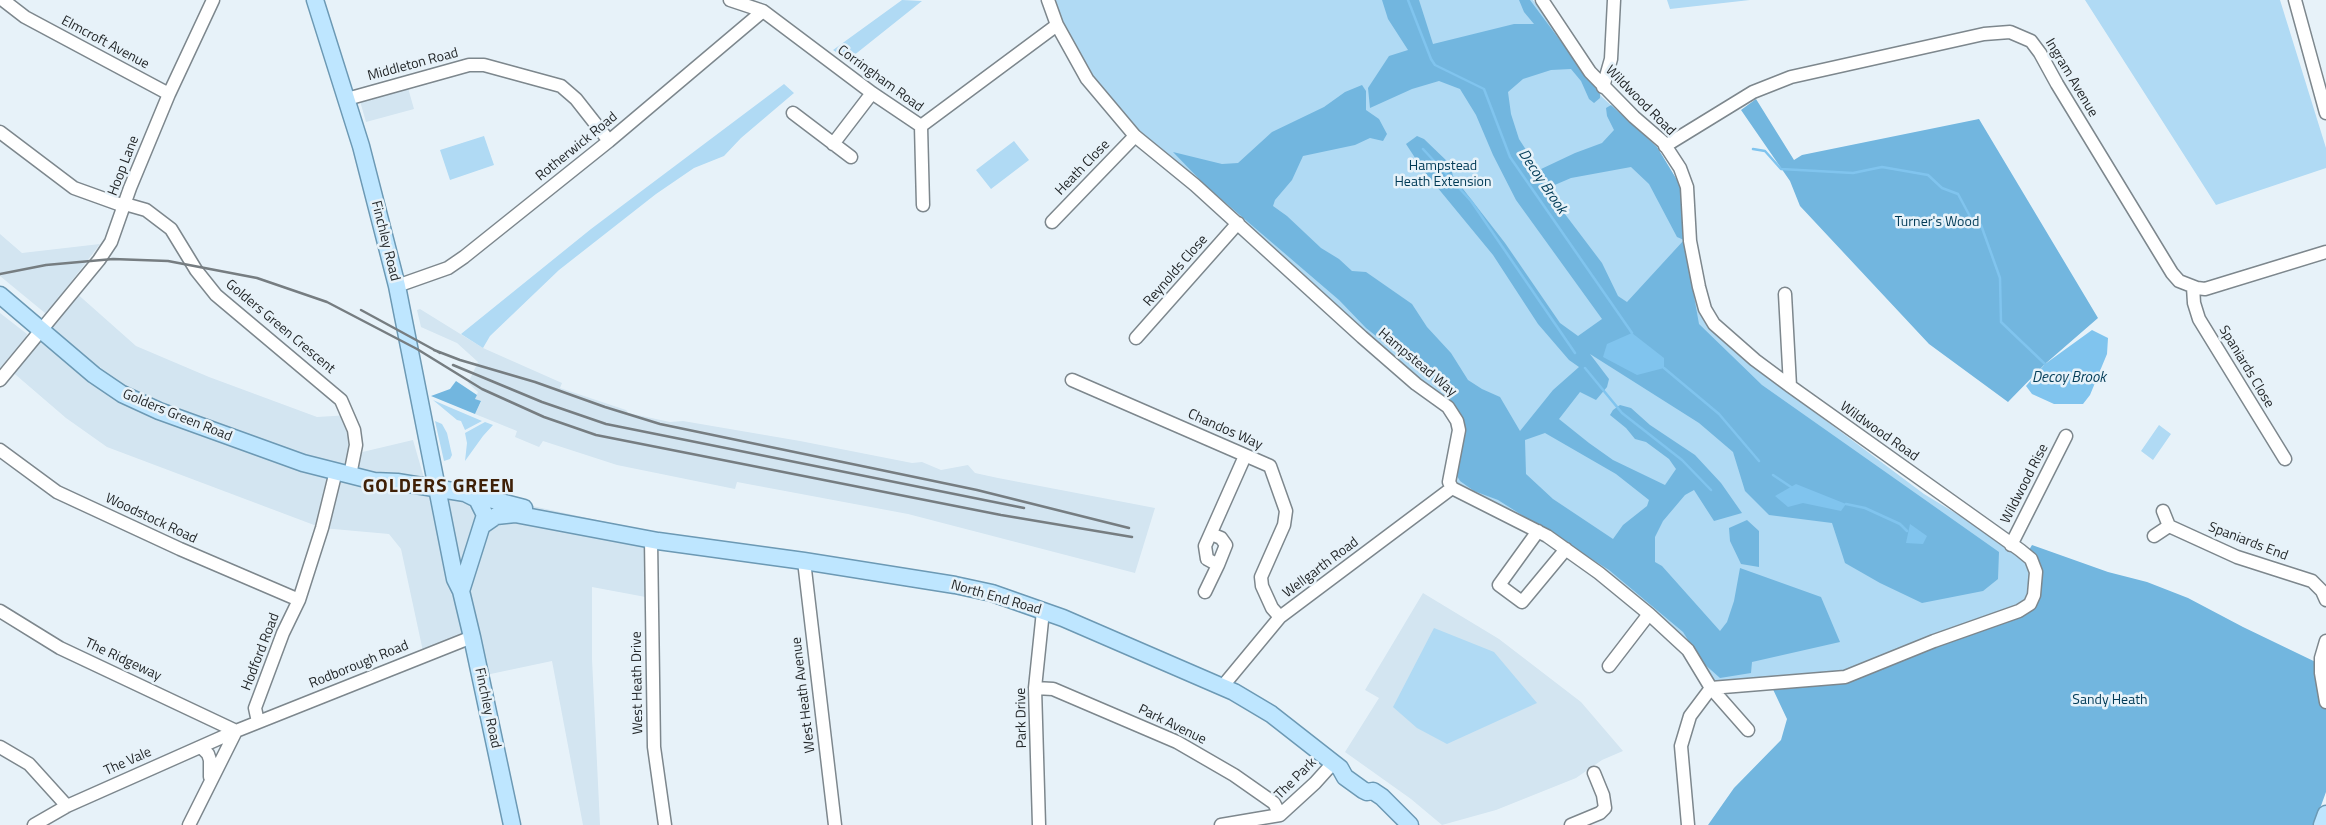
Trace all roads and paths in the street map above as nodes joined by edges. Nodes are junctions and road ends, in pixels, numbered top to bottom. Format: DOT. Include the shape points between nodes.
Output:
graph roads {
  1 [pos="3,0"];
  2 [pos="213,0"];
  3 [pos="315,0"];
  4 [pos="730,0"];
  5 [pos="1048,0"];
  6 [pos="1542,0"];
  7 [pos="1614,0"];
  8 [pos="2295,0"];
  9 [pos="763,11"];
  10 [pos="1057,25"];
  11 [pos="1603,87"];
  12 [pos="872,93"];
  13 [pos="169,94"];
  14 [pos="347,99"];
  15 [pos="793,113"];
  16 [pos="2326,113"];
  17 [pos="921,126"];
  18 [pos="0,132"];
  19 [pos="1135,136"];
  20 [pos="609,141"];
  21 [pos="833,144"];
  22 [pos="1665,146"];
  23 [pos="851,157"];
  24 [pos="125,205"];
  25 [pos="923,205"];
  26 [pos="1052,222"];
  27 [pos="1238,223"];
  28 [pos="2326,252"];
  29 [pos="397,286"];
  30 [pos="2193,287"];
  31 [pos="0,294"];
  32 [pos="1785,294"];
  33 [pos="42,330"];
  34 [pos="1136,338"];
  35 [pos="0,380"];
  36 [pos="1072,380"];
  37 [pos="1790,386"];
  38 [pos="2066,436"];
  39 [pos="0,450"];
  40 [pos="1245,456"];
  41 [pos="2285,459"];
  42 [pos="343,473"];
  43 [pos="383,482"];
  44 [pos="436,488"];
  45 [pos="1452,488"];
  46 [pos="465,493"];
  47 [pos="2163,511"];
  48 [pos="443,519"];
  49 [pos="483,525"];
  50 [pos="586,526"];
  51 [pos="2169,526"];
  52 [pos="1538,531"];
  53 [pos="1211,534"];
  54 [pos="447,536"];
  55 [pos="2154,536"];
  56 [pos="476,540"];
  57 [pos="652,540"];
  58 [pos="2011,545"];
  59 [pos="1566,549"];
  60 [pos="804,561"];
  61 [pos="1218,565"];
  62 [pos="461,591"];
  63 [pos="1205,592"];
  64 [pos="299,600"];
  65 [pos="2326,600"];
  66 [pos="0,611"];
  67 [pos="1043,611"];
  68 [pos="1649,614"];
  69 [pos="1280,617"];
  70 [pos="472,637"];
  71 [pos="2326,641"];
  72 [pos="1609,666"];
  73 [pos="1222,686"];
  74 [pos="1036,688"];
  75 [pos="1711,688"];
  76 [pos="2326,702"];
  77 [pos="258,722"];
  78 [pos="1748,730"];
  79 [pos="236,731"];
  80 [pos="0,747"];
  81 [pos="200,747"];
  82 [pos="1336,765"];
  83 [pos="1594,773"];
  84 [pos="210,782"];
  85 [pos="67,806"];
  86 [pos="2326,814"];
  87 [pos="1280,815"];
  88 [pos="1585,823"];
  89 [pos="34,825"];
  90 [pos="189,825"];
  91 [pos="512,825"];
  92 [pos="664,825"];
  93 [pos="835,825"];
  94 [pos="1039,825"];
  95 [pos="1221,825"];
  96 [pos="1410,825"];
  97 [pos="1571,825"];
  98 [pos="1688,825"];
  99 [pos="2322,825"];
  1 -- 13 [label="street, Elmcroft Avenue" via="25,17"];
  2 -- 13 [label="street, Hoop Lane"];
  3 -- 14 [label="main road, Finchley Road"];
  4 -- 9 [label="street, Corringham Road"];
  5 -- 10 [label="street, Hampstead Way"];
  6 -- 11 [label="street, Wildwood Road"];
  7 -- 11 [label="street" via="1612,59"];
  8 -- 16 [label="street"];
  9 -- 12 [label="street, Corringham Road"];
  9 -- 20 [label="street, Rotherwick Road"];
  10 -- 17 [label="street, Corringham Road"];
  10 -- 19 [label="street, Hampstead Way" via="1087,79"];
  11 -- 22 [label="street, Wildwood Road"];
  12 -- 17 [label="street, Corringham Road"];
  12 -- 21 [label="street"];
  13 -- 24 [label="street, Hoop Lane"];
  14 -- 20 [label="street, Middleton Road" via="469,65 484,65 561,86 576,99"];
  14 -- 29 [label="main road, Finchley Road"];
  15 -- 21 [label="street"];
  17 -- 25 [label="street"];
  18 -- 24 [label="street, Golders Green Crescent" via="74,188"];
  19 -- 26 [label="street, Heath Close"];
  19 -- 27 [label="street, Hampstead Way"];
  20 -- 29 [label="street, Rotherwick Road" via="448,268"];
  21 -- 23 [label="street"];
  22 -- 30 [label="street, Ingram Avenue" via="1753,92 1791,77 1984,34 2018,34 2030,41 2040,53 2172,273 2179,281"];
  22 -- 37 [label="street, Wildwood Road" via="1680,168 1687,187 1690,241 1705,309 1714,324 1754,360"];
  24 -- 33 [label="street, Hoop Lane" via="107,249"];
  24 -- 42 [label="street, Golders Green Crescent" via="146,210 171,228 196,270 216,295 341,400 354,430 356,445"];
  27 -- 34 [label="street, Reynolds Close"];
  27 -- 45 [label="street, Hampstead Way" via="1350,327 1448,407 1459,430 1449,482"];
  28 -- 30 [label="street" via="2221,286"];
  29 -- 44 [label="main road, Finchley Road"];
  30 -- 41 [label="street, Spaniards Close" via="2199,319"];
  31 -- 33 [label="main road, Golders Green Road"];
  32 -- 37 [label="street"];
  33 -- 35 [label="street, Hoop Lane"];
  33 -- 42 [label="main road, Golders Green Road" via="94,375 130,398 284,458"];
  36 -- 40 [label="street, Chandos Way"];
  37 -- 58 [label="street, Wildwood Road"];
  38 -- 58 [label="street, Wildwood Rise"];
  39 -- 64 [label="street, Woodstock Road" via="57,492"];
  40 -- 53 [label="street"];
  40 -- 69 [label="street, Chandos Way" via="1270,466 1286,511 1284,525 1261,577 1265,594"];
  42 -- 43 [label="main road, Golders Green Road"];
  42 -- 64 [label="street, Hodford Road"];
  43 -- 44 [label="main road, Golders Green Road"];
  43 -- 48 [label="main road, Golders Green Road" via="424,496"];
  44 -- 46 [label="main road"];
  44 -- 48 [label="main road, Finchley Road"];
  45 -- 52 [label="street"];
  45 -- 69 [label="street, Wellgarth Road"];
  46 -- 48 [label="main road" via="454,502"];
  46 -- 49 [label="main road" via="483,507"];
  46 -- 50 [label="main road, North End Road"];
  47 -- 51 [label="street"];
  48 -- 54 [label="main road, Finchley Road"];
  49 -- 50 [label="main road, North End Road" via="504,514 515,514"];
  49 -- 56 [label="main road, Finchley Road"];
  50 -- 57 [label="main road, North End Road"];
  51 -- 55 [label="street"];
  51 -- 65 [label="street, Spaniards End" via="2237,558 2312,581"];
  52 -- 59 [label="street"];
  52 -- 59 [label="street" via="1499,585 1522,602"];
  53 -- 61 [label="street" via="1205,554 1207,559"];
  53 -- 61 [label="street" via="1221,538 1226,545"];
  54 -- 56 [label="main road" via="458,546"];
  54 -- 62 [label="main road, Finchley Road" via="455,579"];
  56 -- 62 [label="main road, Finchley Road"];
  57 -- 60 [label="main road, North End Road"];
  57 -- 92 [label="street, West Heath Drive" via="654,747"];
  58 -- 75 [label="street, Wildwood Road" via="2031,559 2036,572 2034,595 2030,604 2019,611 1845,677"];
  59 -- 68 [label="street"];
  60 -- 67 [label="main road, North End Road" via="955,585 992,593"];
  60 -- 93 [label="street, West Heath Avenue"];
  61 -- 63 [label="street"];
  62 -- 70 [label="main road, Finchley Road"];
  64 -- 77 [label="street, Hodford Road" via="255,708"];
  66 -- 79 [label="street, The Ridgeway" via="60,648"];
  67 -- 73 [label="main road, North End Road"];
  67 -- 74 [label="street, Park Drive"];
  68 -- 72 [label="street"];
  68 -- 75 [label="street" via="1688,650"];
  69 -- 73 [label="street, Wellgarth Road"];
  70 -- 77 [label="street, Rodborough Road"];
  70 -- 91 [label="main road, Finchley Road"];
  71 -- 76 [label="street" via="2321,673"];
  73 -- 82 [label="main road, North End Road" via="1271,714"];
  74 -- 87 [label="street, Park Avenue" via="1053,689 1178,742 1234,774 1274,803"];
  74 -- 94 [label="street, Park Drive"];
  75 -- 78 [label="street"];
  75 -- 98 [label="street" via="1690,716 1681,746"];
  77 -- 79 [label="street"];
  79 -- 81 [label="street, The Vale"];
  79 -- 84 [label="street"];
  80 -- 85 [label="street" via="29,764"];
  81 -- 84 [label="street" via="210,760"];
  81 -- 85 [label="street, The Vale"];
  82 -- 87 [label="street, The Park"];
  82 -- 96 [label="main road, North End Road" via="1345,777 1391,805"];
  83 -- 88 [label="street" via="1604,795 1605,808"];
  84 -- 90 [label="street"];
  85 -- 89 [label="street, The Vale"];
  86 -- 99 [label="main road"];
  87 -- 95 [label="street, The Park"];
  88 -- 97 [label="street"];
}
